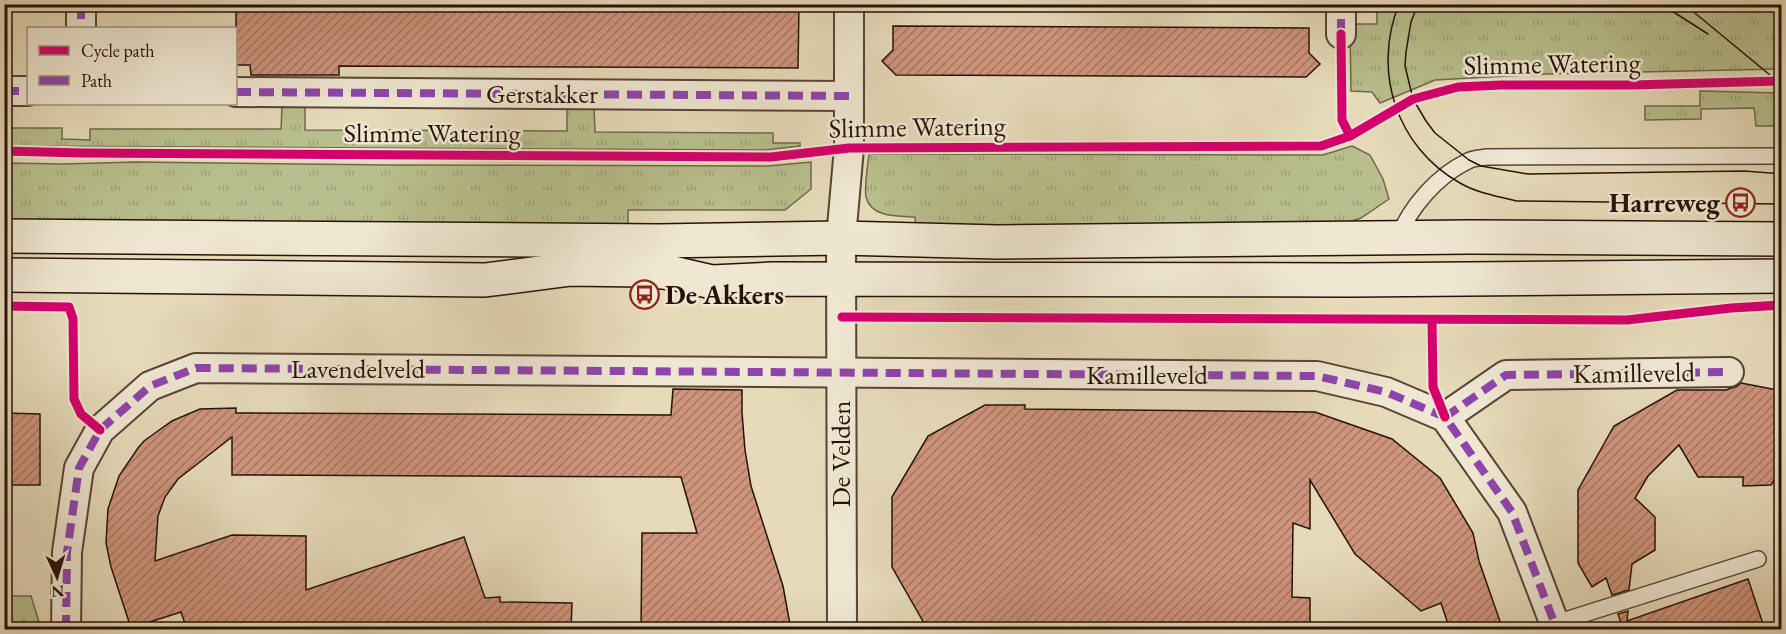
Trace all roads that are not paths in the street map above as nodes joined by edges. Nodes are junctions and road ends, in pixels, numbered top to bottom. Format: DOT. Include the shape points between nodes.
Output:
graph roads {
  1 [pos="81,4"];
  2 [pos="849,4"];
  3 [pos="1341,4"];
  4 [pos="81,27"];
  5 [pos="1341,34"];
  6 [pos="4,91"];
  7 [pos="27,91"];
  8 [pos="237,92"];
  9 [pos="849,96"];
  10 [pos="1782,156"];
  11 [pos="4,236"];
  12 [pos="841,238"];
  13 [pos="1398,238"];
  14 [pos="1782,239"];
  15 [pos="4,275"];
  16 [pos="1782,276"];
  17 [pos="841,279"];
  18 [pos="841,372"];
  19 [pos="1729,372"];
  20 [pos="1445,417"];
  21 [pos="1758,559"];
  22 [pos="1556,626"];
  23 [pos="66,630"];
  24 [pos="842,630"];
  1 -- 4 [label="street"];
  2 -- 9 [label="street"];
  3 -- 5 [label="street"];
  6 -- 7 [label="street"];
  8 -- 9 [label="street, Gerstakker"];
  9 -- 12 [label="street"];
  10 -- 13 [label="lane" via="1469,160 1427,192 1404,221"];
  11 -- 12 [label="street" via="659,241"];
  12 -- 13 [label="street" via="998,243"];
  12 -- 17 [label="street, De Velden"];
  13 -- 14 [label="street"];
  15 -- 17 [label="street" via="485,280 571,269 643,270 712,282"];
  16 -- 17 [label="street"];
  17 -- 18 [label="street, De Velden"];
  18 -- 20 [label="street, Kamilleveld" via="1317,376 1386,392"];
  18 -- 23 [label="street, Lavendelveld" via="196,368 150,386 100,430 79,468 67,552"];
  18 -- 24 [label="street, De Velden"];
  19 -- 20 [label="street, Kamilleveld" via="1506,375"];
  20 -- 22 [label="street" via="1512,512"];
  21 -- 22 [label="lane"];
}
